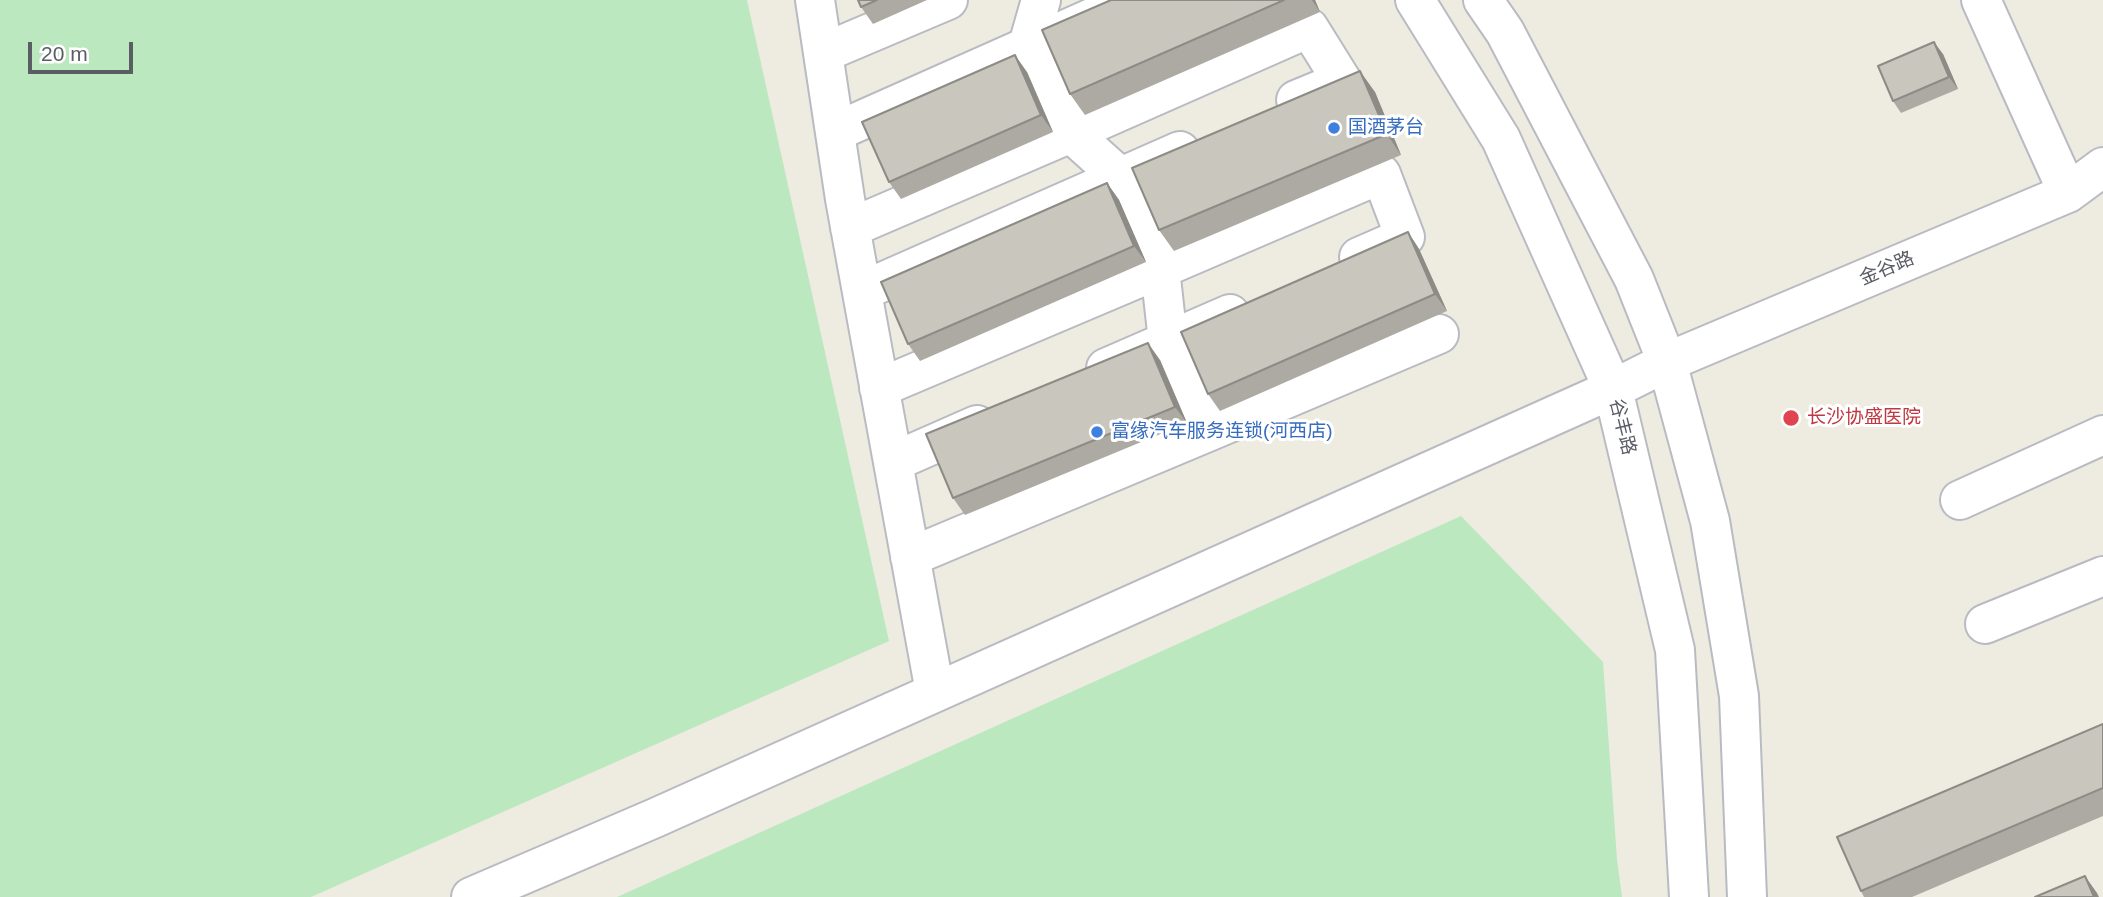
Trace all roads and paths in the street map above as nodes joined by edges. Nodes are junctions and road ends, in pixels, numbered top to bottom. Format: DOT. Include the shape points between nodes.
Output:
graph roads {
  1 [pos="815,0"];
  2 [pos="948,0"];
  3 [pos="1041,0"];
  4 [pos="1132,0"];
  5 [pos="1415,0"];
  6 [pos="1483,0"];
  7 [pos="1981,0"];
  8 [pos="1028,45"];
  9 [pos="823,53"];
  10 [pos="1268,113"];
  11 [pos="835,132"];
  12 [pos="1071,133"];
  13 [pos="1207,139"];
  14 [pos="2103,166"];
  15 [pos="1120,177"];
  16 [pos="2068,193"];
  17 [pos="850,228"];
  18 [pos="1160,269"];
  19 [pos="1330,270"];
  20 [pos="862,292"];
  21 [pos="1255,303"];
  22 [pos="1439,334"];
  23 [pos="1168,341"];
  24 [pos="1667,362"];
  25 [pos="1080,380"];
  26 [pos="879,388"];
  27 [pos="1613,389"];
  28 [pos="1005,413"];
  29 [pos="1208,432"];
  30 [pos="2103,435"];
  31 [pos="893,462"];
  32 [pos="1959,500"];
  33 [pos="910,557"];
  34 [pos="2103,576"];
  35 [pos="1985,624"];
  36 [pos="935,692"];
  37 [pos="471,897"];
  38 [pos="1689,897"];
  39 [pos="1747,897"];
  1 -- 9 [label="street"];
  2 -- 9 [label="street"];
  3 -- 8 [label="street"];
  4 -- 8 [label="street"];
  5 -- 27 [label="street, 谷丰路" via="1501,139"];
  6 -- 24 [label="street" via="1505,32 1634,279"];
  7 -- 16 [label="street"];
  8 -- 11 [label="street"];
  8 -- 12 [label="street"];
  9 -- 11 [label="street"];
  10 -- 12 [label="street" via="1342,80 1309,28"];
  11 -- 17 [label="street"];
  12 -- 15 [label="street"];
  12 -- 17 [label="street"];
  13 -- 15 [label="street"];
  14 -- 16 [label="street, 金谷路"];
  15 -- 18 [label="street"];
  15 -- 20 [label="street"];
  16 -- 24 [label="street, 金谷路"];
  17 -- 20 [label="street"];
  18 -- 19 [label="street" via="1381,174 1405,237"];
  18 -- 23 [label="street"];
  18 -- 26 [label="street"];
  20 -- 26 [label="street"];
  21 -- 23 [label="street"];
  22 -- 29 [label="street"];
  23 -- 25 [label="street"];
  23 -- 29 [label="street"];
  24 -- 27 [label="street, 金谷路"];
  24 -- 39 [label="street" via="1710,521 1739,696"];
  26 -- 31 [label="street"];
  27 -- 36 [label="street, 金谷路"];
  27 -- 38 [label="street, 谷丰路" via="1675,650"];
  28 -- 31 [label="street"];
  29 -- 33 [label="street"];
  30 -- 32 [label="street"];
  31 -- 33 [label="street"];
  33 -- 36 [label="street"];
  34 -- 35 [label="street"];
  36 -- 37 [label="street, 金谷路"];
}
